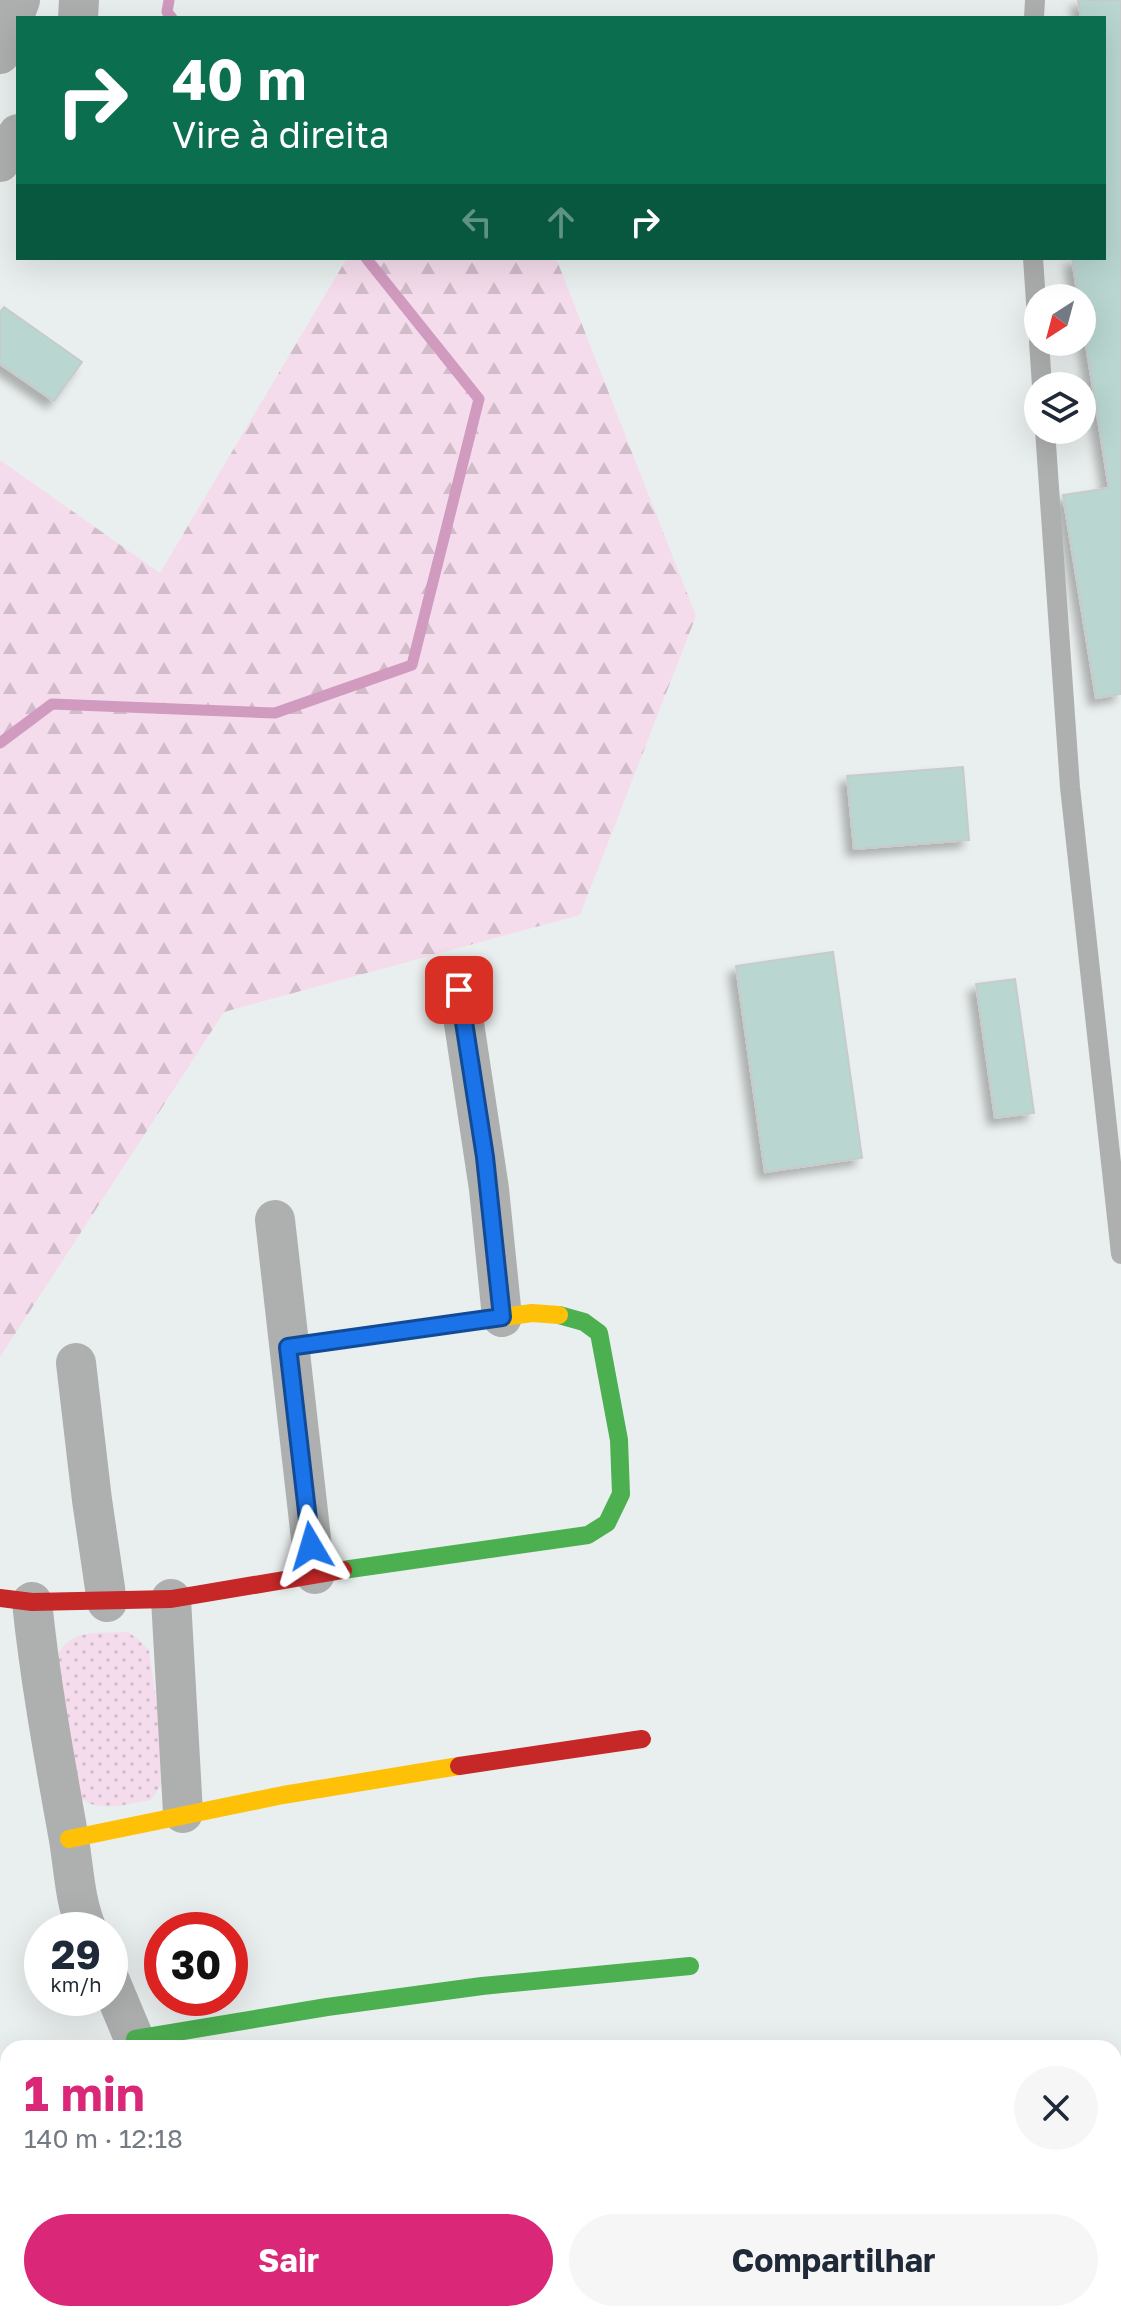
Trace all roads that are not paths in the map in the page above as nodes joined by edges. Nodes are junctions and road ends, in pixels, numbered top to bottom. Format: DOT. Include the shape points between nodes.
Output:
graph roads {
  1 [pos="20,0"];
  2 [pos="0,54"];
  3 [pos="16,137"];
  4 [pos="0,162"];
  5 [pos="1033,260"];
  6 [pos="1035,284"];
  7 [pos="1046,444"];
  8 [pos="459,990"];
  9 [pos="275,1220"];
  10 [pos="1121,1254"];
  11 [pos="502,1317"];
  12 [pos="288,1347"];
  13 [pos="76,1363"];
  14 [pos="315,1574"];
  15 [pos="171,1599"];
  16 [pos="16,1600"];
  17 [pos="107,1602"];
  18 [pos="642,1739"];
  19 [pos="183,1813"];
  20 [pos="69,1839"];
  21 [pos="79,1912"];
  22 [pos="690,1966"];
  23 [pos="125,2016"];
  24 [pos="136,2040"];
  25 [pos="153,2040"];
  1 -- 2 [label="street"];
  3 -- 4 [label="street"];
  5 -- 6 [label="lane"];
  7 -- 10 [label="lane" via="1070,787"];
  8 -- 11 [label="street" via="485,1157"];
  9 -- 12 [label="street"];
  11 -- 12 [label="street"];
  11 -- 14 [label="street" via="562,1314 599,1333 619,1440 621,1494 607,1523 588,1535"];
  12 -- 14 [label="street"];
  13 -- 17 [label="street"];
  14 -- 15 [label="street"];
  15 -- 17 [label="street"];
  15 -- 19 [label="street"];
  16 -- 17 [label="street"];
  16 -- 20 [label="street" via="40,1677"];
  18 -- 19 [label="street" via="398,1774"];
  19 -- 20 [label="street"];
  20 -- 21 [label="street"];
  22 -- 25 [label="street" via="327,2007"];
  23 -- 24 [label="street"];
}
